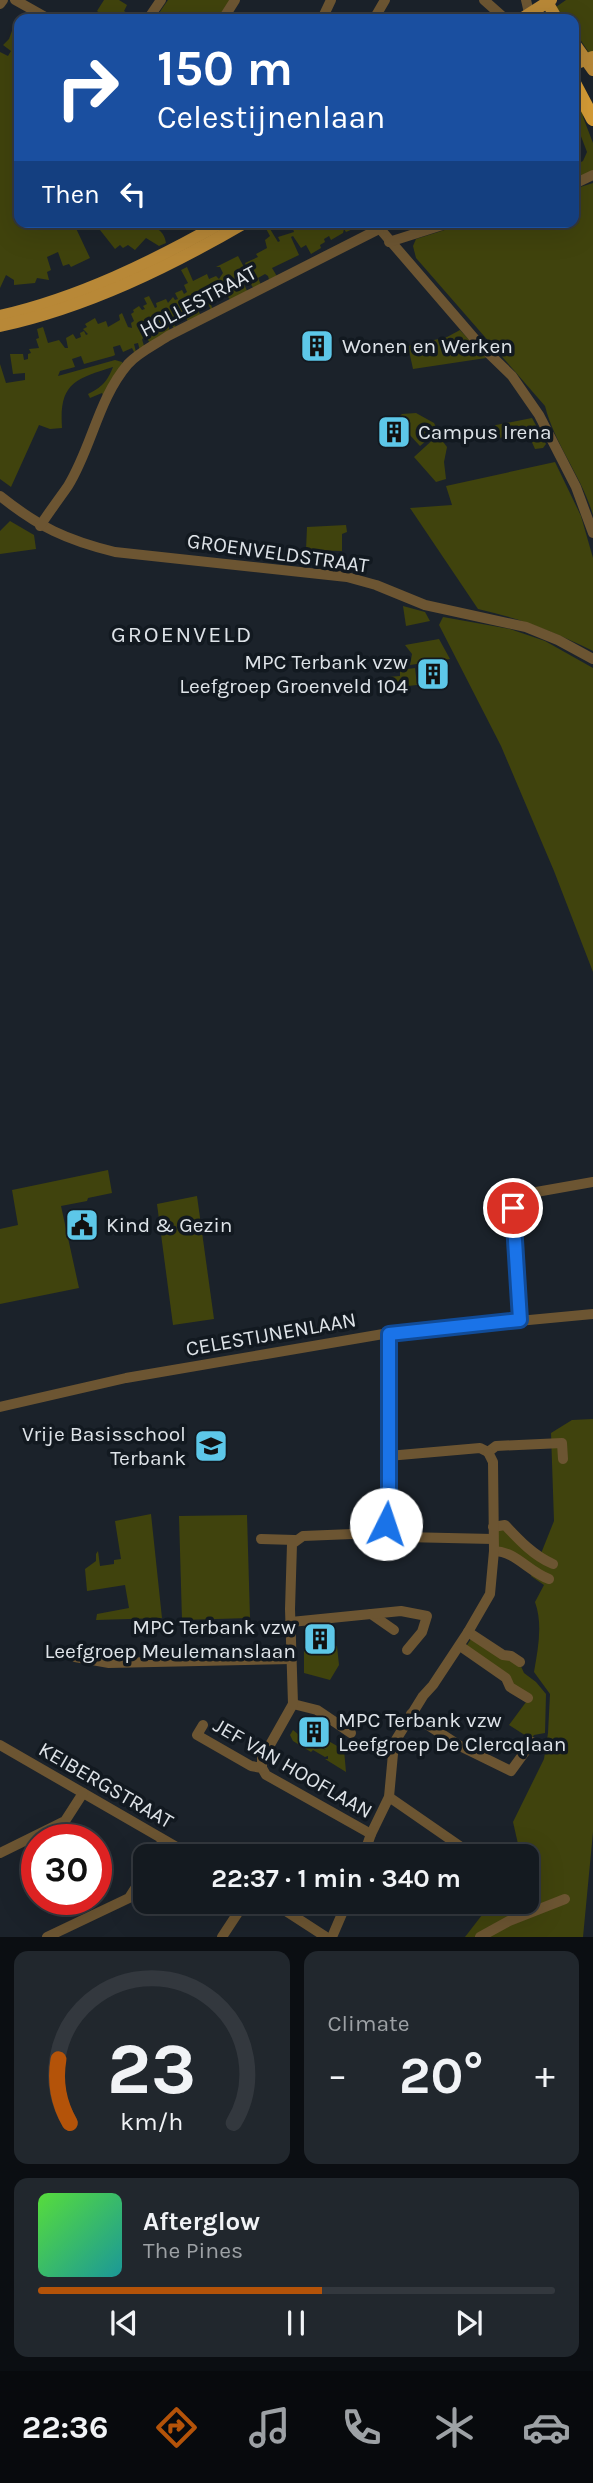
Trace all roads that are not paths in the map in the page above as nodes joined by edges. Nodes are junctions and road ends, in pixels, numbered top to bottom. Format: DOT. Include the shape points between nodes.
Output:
graph roads {
  1 [pos="15,0"];
  2 [pos="484,0"];
  3 [pos="548,1"];
  4 [pos="527,13"];
  5 [pos="40,14"];
  6 [pos="500,14"];
  7 [pos="579,51"];
  8 [pos="593,72"];
  9 [pos="579,91"];
  10 [pos="593,119"];
  11 [pos="212,228"];
  12 [pos="234,228"];
  13 [pos="370,228"];
  14 [pos="378,228"];
  15 [pos="433,228"];
  16 [pos="389,242"];
  17 [pos="0,316"];
  18 [pos="0,326"];
  19 [pos="0,496"];
  20 [pos="40,526"];
  21 [pos="593,533"];
  22 [pos="593,659"];
  23 [pos="593,1182"];
  24 [pos="593,1314"];
  25 [pos="520,1320"];
  26 [pos="389,1334"];
  27 [pos="0,1407"];
  28 [pos="488,1452"];
  29 [pos="388,1456"];
  30 [pos="563,1459"];
  31 [pos="493,1527"];
  32 [pos="404,1537"];
  33 [pos="261,1539"];
  34 [pos="494,1539"];
  35 [pos="295,1540"];
  36 [pos="494,1550"];
  37 [pos="553,1564"];
  38 [pos="549,1579"];
  39 [pos="371,1614"];
  40 [pos="291,1622"];
  41 [pos="394,1630"];
  42 [pos="468,1632"];
  43 [pos="460,1646"];
  44 [pos="407,1650"];
  45 [pos="75,1657"];
  46 [pos="292,1659"];
  47 [pos="520,1661"];
  48 [pos="528,1698"];
  49 [pos="293,1704"];
  50 [pos="411,1714"];
  51 [pos="203,1725"];
  52 [pos="351,1732"];
  53 [pos="532,1742"];
  54 [pos="0,1745"];
  55 [pos="262,1768"];
  56 [pos="83,1793"];
  57 [pos="389,1797"];
  58 [pos="370,1834"];
  59 [pos="163,1840"];
  60 [pos="161,1844"];
  61 [pos="170,1844"];
  62 [pos="367,1844"];
  63 [pos="457,1844"];
  64 [pos="0,1853"];
  65 [pos="133,1892"];
  66 [pos="565,1899"];
  67 [pos="237,1914"];
  68 [pos="291,1914"];
  69 [pos="342,1914"];
  70 [pos="47,1937"];
  71 [pos="222,1937"];
  72 [pos="326,1937"];
  73 [pos="332,1937"];
  74 [pos="480,1937"];
  1 -- 5 [label="street"];
  2 -- 6 [label="street"];
  3 -- 4 [label="main road"];
  7 -- 8 [label="main road"];
  9 -- 10 [label="highway"];
  11 -- 17 [label="main road" via="124,273"];
  12 -- 18 [label="main road" via="69,308"];
  13 -- 20 [label="street, HOLLESTRAAT" via="168,336 130,363 102,407 68,485"];
  14 -- 16 [label="street"];
  15 -- 16 [label="street"];
  16 -- 21 [label="street" via="512,376 576,487"];
  19 -- 20 [label="street, GROENVELDSTRAAT"];
  20 -- 22 [label="street, GROENVELDSTRAAT" via="115,552 356,579 425,605 526,627"];
  23 -- 25 [label="street" via="525,1194 516,1201 513,1217"];
  24 -- 25 [label="street, CELESTIJNENLAAN"];
  25 -- 26 [label="street, CELESTIJNENLAAN"];
  26 -- 27 [label="street, CELESTIJNENLAAN" via="126,1378"];
  26 -- 29 [label="street"];
  28 -- 29 [label="street" via="480,1448"];
  28 -- 30 [label="street" via="496,1446 566,1442"];
  28 -- 31 [label="street" via="493,1462"];
  29 -- 35 [label="street" via="389,1515 383,1528 368,1534"];
  31 -- 34 [label="street"];
  31 -- 37 [label="street" via="505,1525 515,1538"];
  32 -- 34 [label="street"];
  33 -- 35 [label="street"];
  34 -- 36 [label="street"];
  35 -- 40 [label="street" via="291,1547"];
  36 -- 38 [label="street"];
  36 -- 42 [label="street" via="490,1594"];
  39 -- 40 [label="street"];
  39 -- 41 [label="street"];
  39 -- 44 [label="street" via="401,1611 427,1616 422,1632"];
  40 -- 46 [label="street"];
  42 -- 43 [label="street"];
  42 -- 47 [label="street"];
  43 -- 48 [label="street"];
  43 -- 50 [label="street"];
  45 -- 46 [label="street" via="109,1663"];
  46 -- 49 [label="street"];
  49 -- 52 [label="street" via="317,1710"];
  49 -- 55 [label="street" via="262,1759"];
  50 -- 53 [label="street" via="514,1773"];
  50 -- 57 [label="street" via="394,1743"];
  51 -- 55 [label="street, JEF VAN HOOFLAAN" via="195,1734"];
  54 -- 56 [label="street, KEIBERGSTRAAT"];
  55 -- 58 [label="street, JEF VAN HOOFLAAN"];
  56 -- 59 [label="street, KEIBERGSTRAAT"];
  56 -- 64 [label="street" via="65,1821"];
  57 -- 58 [label="street"];
  57 -- 63 [label="street"];
  58 -- 62 [label="street"];
  59 -- 60 [label="street"];
  59 -- 61 [label="street, KEIBERGSTRAAT"];
  65 -- 70 [label="street" via="129,1898"];
  66 -- 74 [label="street"];
  67 -- 71 [label="street"];
  68 -- 72 [label="street"];
  69 -- 73 [label="street"];
}
